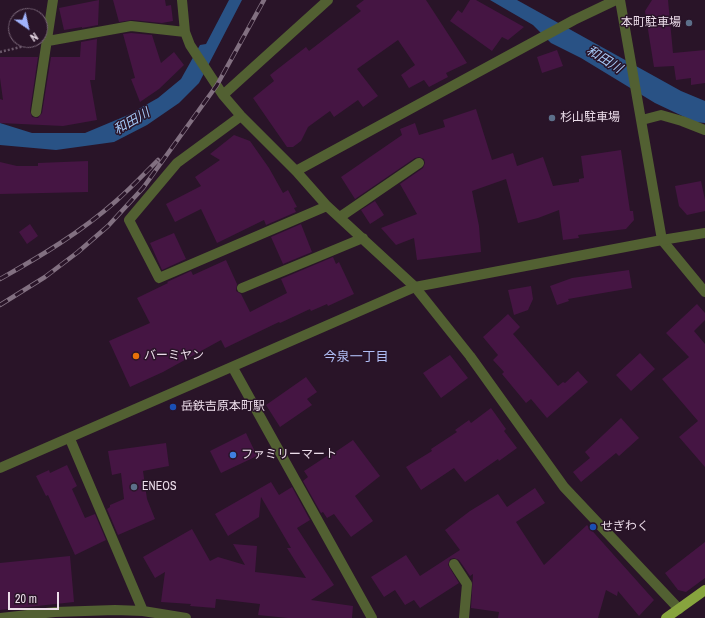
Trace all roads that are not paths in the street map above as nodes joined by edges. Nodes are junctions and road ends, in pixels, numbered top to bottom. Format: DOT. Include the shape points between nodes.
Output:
graph roads {
  1 [pos="53,0"];
  2 [pos="182,0"];
  3 [pos="328,0"];
  4 [pos="616,0"];
  5 [pos="620,0"];
  6 [pos="185,32"];
  7 [pos="48,41"];
  8 [pos="47,48"];
  9 [pos="223,94"];
  10 [pos="36,112"];
  11 [pos="241,116"];
  12 [pos="642,120"];
  13 [pos="705,130"];
  14 [pos="419,163"];
  15 [pos="296,171"];
  16 [pos="327,206"];
  17 [pos="340,217"];
  18 [pos="705,234"];
  19 [pos="363,238"];
  20 [pos="662,240"];
  21 [pos="415,287"];
  22 [pos="242,288"];
  23 [pos="705,292"];
  24 [pos="233,368"];
  25 [pos="70,439"];
  26 [pos="0,468"];
  27 [pos="454,564"];
  28 [pos="705,590"];
  29 [pos="679,609"];
  30 [pos="143,611"];
  31 [pos="20,617"];
  32 [pos="0,618"];
  33 [pos="186,618"];
  34 [pos="372,618"];
  35 [pos="464,618"];
  36 [pos="666,618"];
  1 -- 7 [label="street"];
  2 -- 6 [label="street"];
  3 -- 9 [label="street"];
  4 -- 15 [label="street" via="574,20"];
  5 -- 12 [label="street"];
  6 -- 7 [label="street" via="131,26"];
  6 -- 9 [label="street" via="190,45"];
  8 -- 10 [label="street"];
  9 -- 11 [label="street"];
  11 -- 15 [label="street"];
  11 -- 16 [label="street" via="177,163 128,220 159,278"];
  12 -- 13 [label="street" via="661,115"];
  12 -- 20 [label="street"];
  14 -- 17 [label="street"];
  15 -- 16 [label="street"];
  16 -- 17 [label="street"];
  17 -- 19 [label="street"];
  18 -- 20 [label="street"];
  19 -- 21 [label="street"];
  19 -- 22 [label="street"];
  20 -- 21 [label="street"];
  20 -- 23 [label="street"];
  21 -- 24 [label="street"];
  21 -- 29 [label="street" via="470,356 564,487"];
  24 -- 25 [label="street"];
  24 -- 34 [label="street"];
  25 -- 26 [label="street"];
  25 -- 30 [label="street"];
  27 -- 35 [label="street" via="467,584"];
  28 -- 29 [label="main road"];
  29 -- 36 [label="main road"];
  30 -- 31 [label="street" via="55,612"];
  30 -- 33 [label="street"];
  31 -- 32 [label="street"];
}
